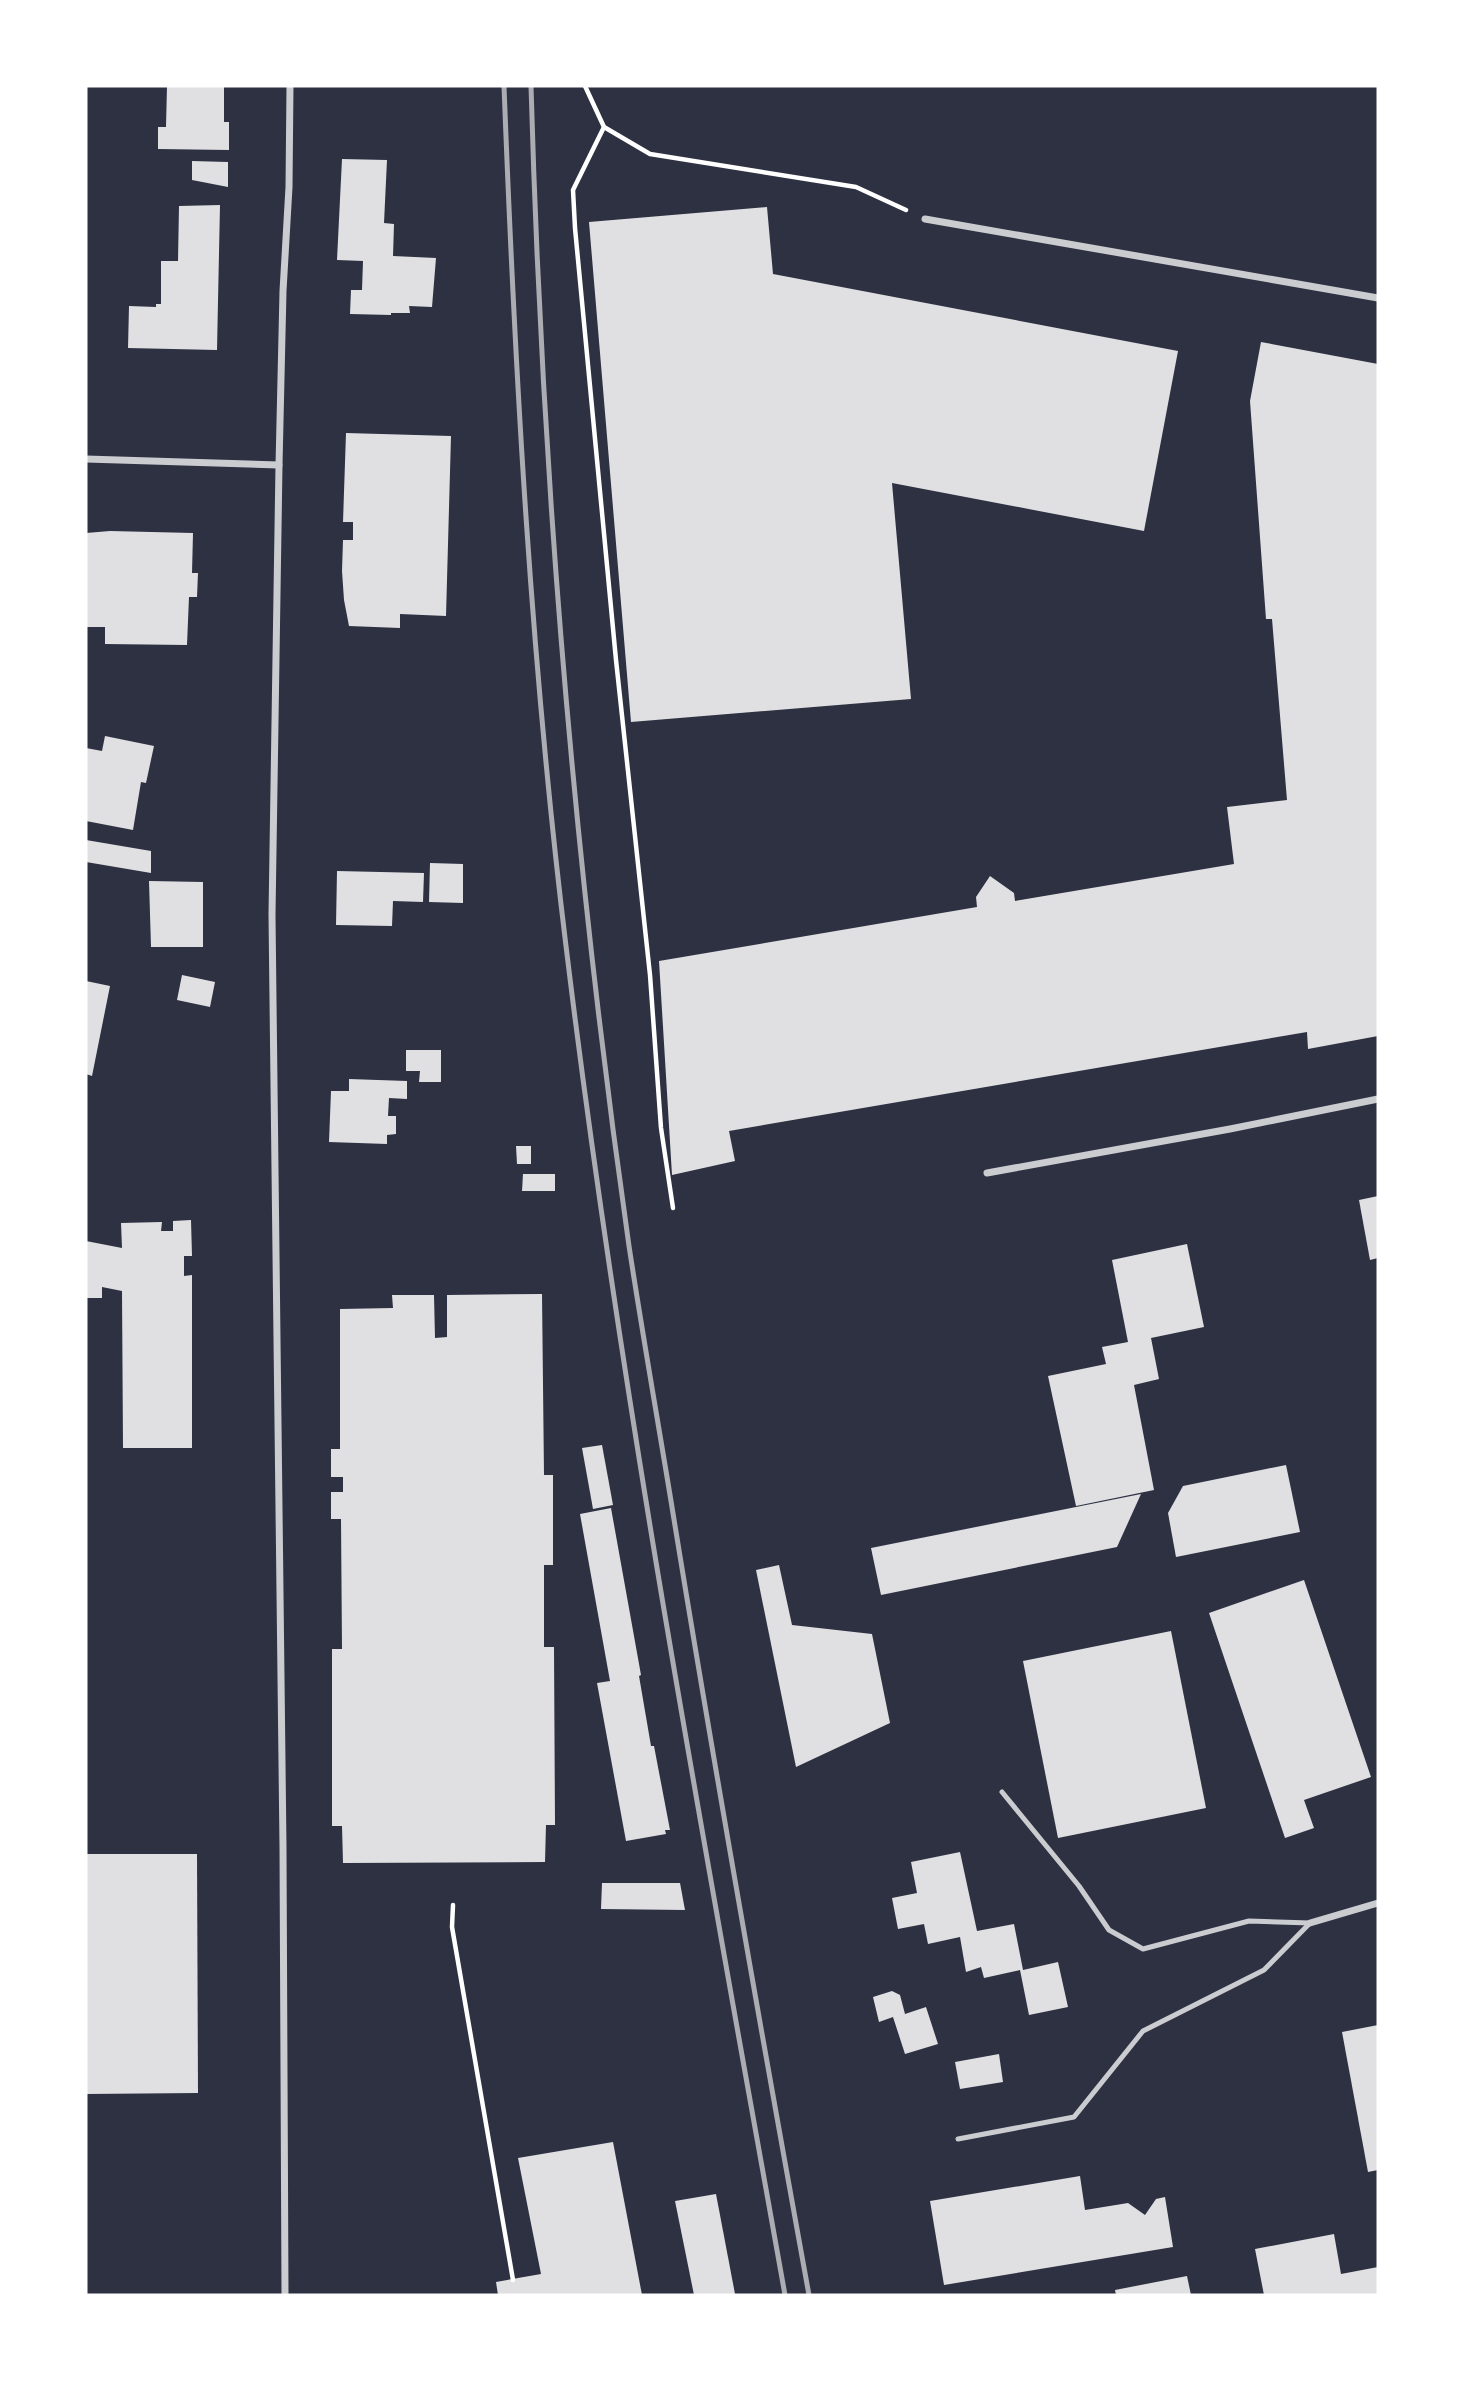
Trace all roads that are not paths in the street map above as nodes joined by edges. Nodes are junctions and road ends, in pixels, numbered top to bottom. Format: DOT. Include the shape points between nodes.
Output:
graph roads {
  1 [pos="290,86"];
  2 [pos="925,219"];
  3 [pos="1378,298"];
  4 [pos="86,459"];
  5 [pos="279,465"];
  6 [pos="1378,1099"];
  7 [pos="987,1174"];
  8 [pos="1002,1792"];
  9 [pos="1378,1903"];
  10 [pos="1310,1923"];
  11 [pos="958,2139"];
  12 [pos="285,2295"];
  1 -- 5 [label="street"];
  2 -- 3 [label="street"];
  4 -- 5 [label="street"];
  5 -- 12 [label="street" via="272,929"];
  6 -- 7 [label="street"];
  8 -- 10 [label="lane" via="1109,1930 1143,1949 1249,1921"];
  9 -- 10 [label="street"];
  10 -- 11 [label="lane" via="1264,1969 1143,2031 1074,2117"];
}
